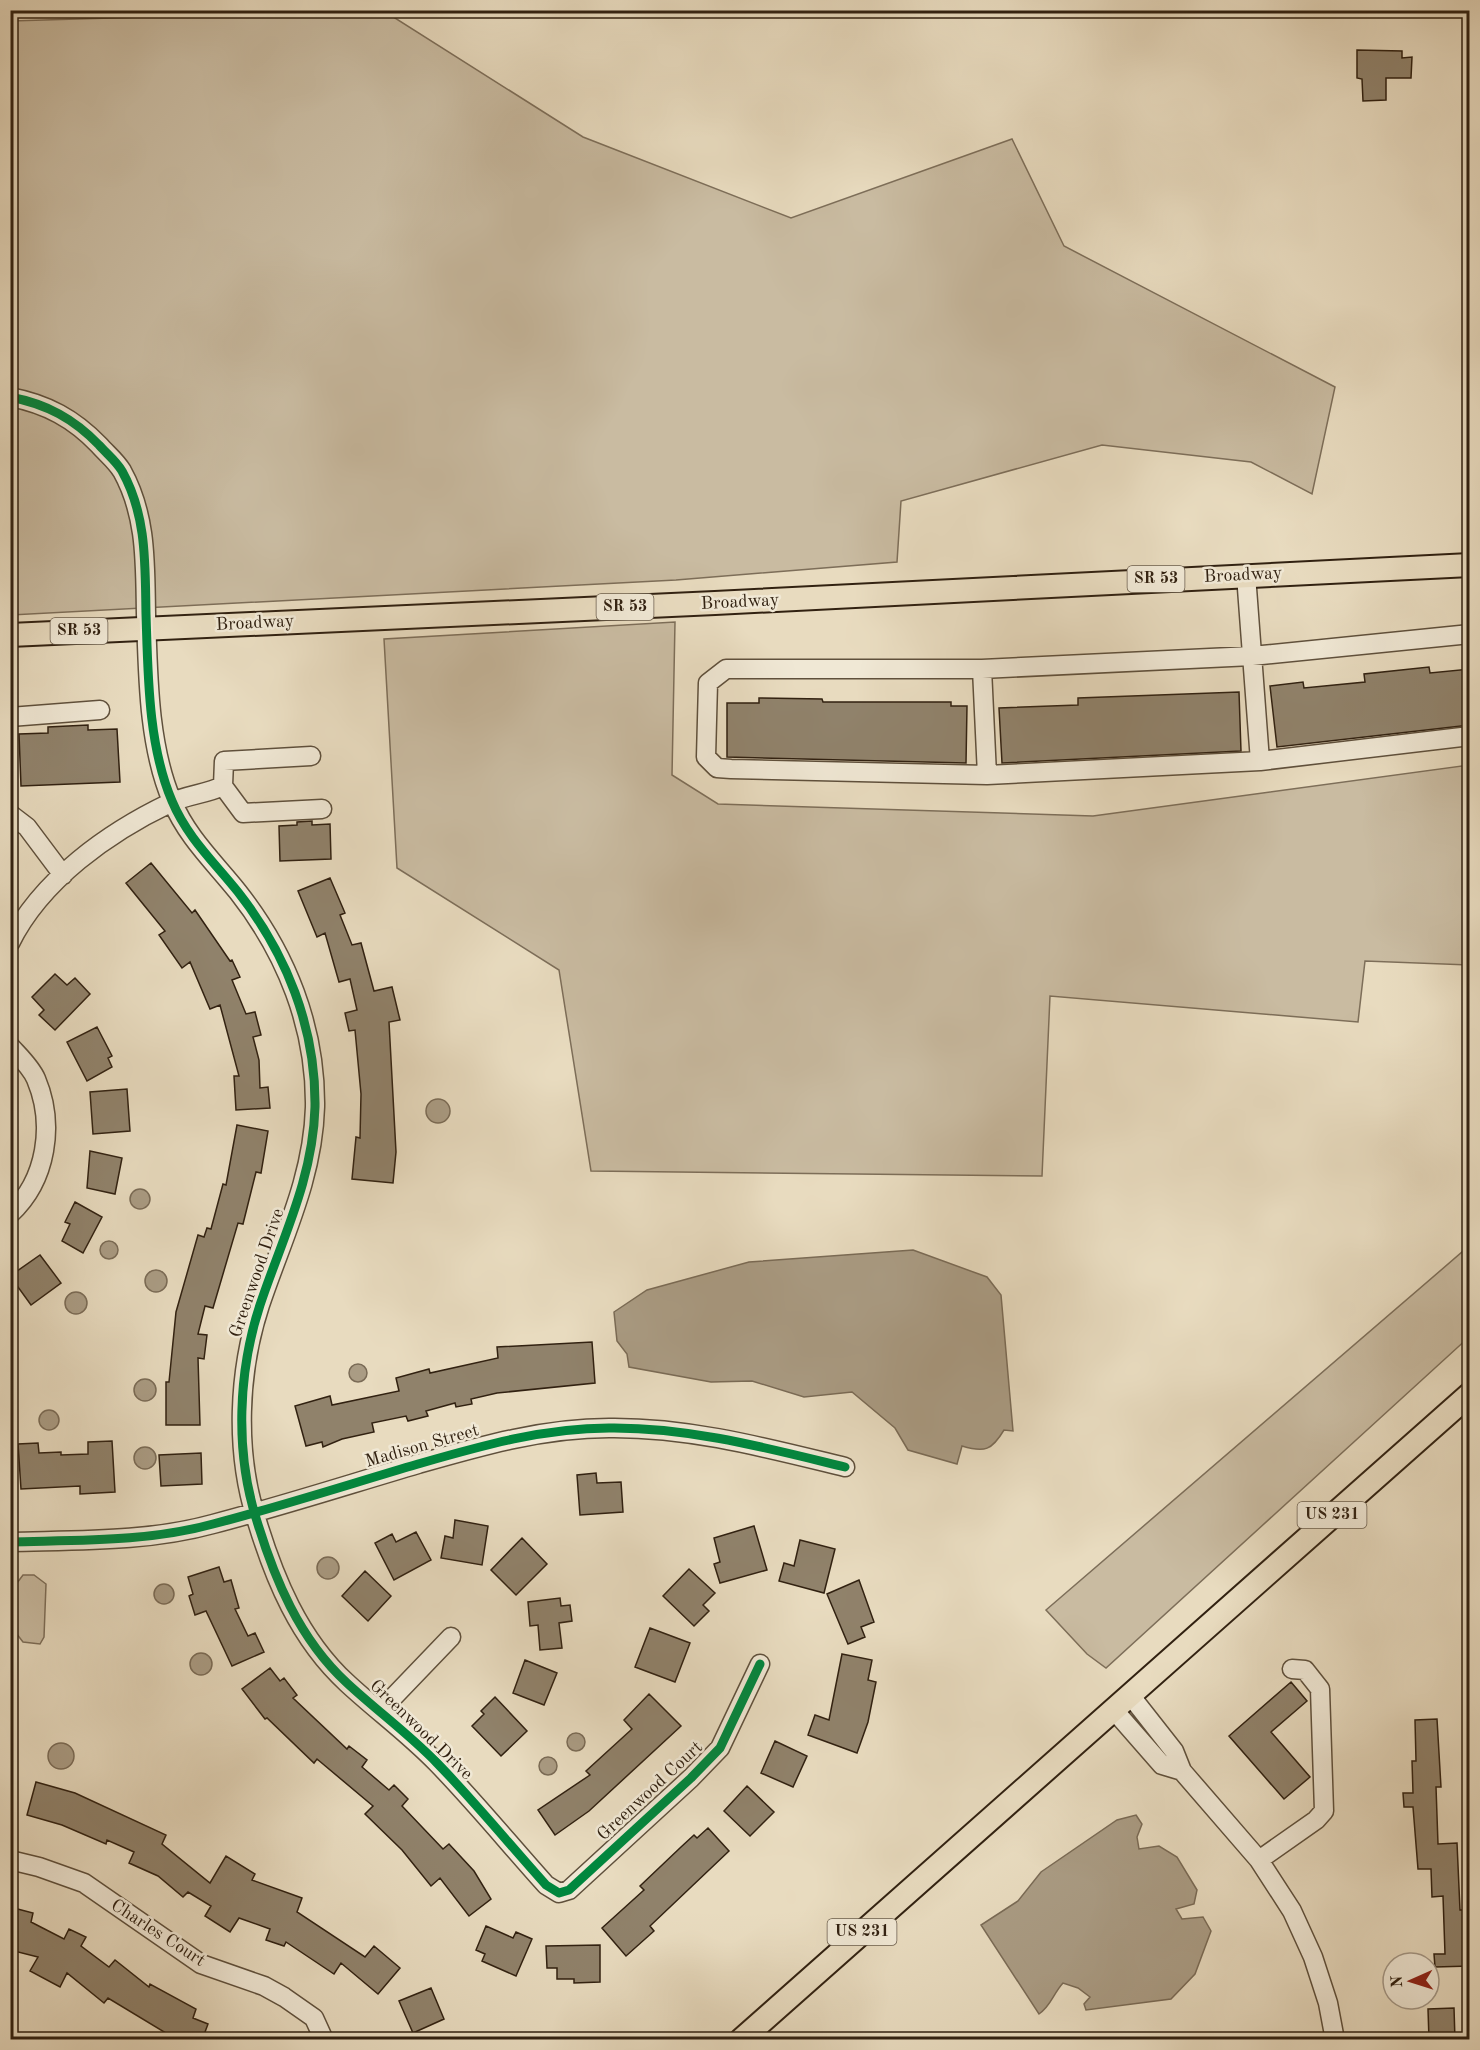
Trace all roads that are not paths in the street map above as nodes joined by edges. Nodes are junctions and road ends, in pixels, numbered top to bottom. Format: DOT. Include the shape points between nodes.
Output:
graph roads {
  1 [pos="10,397"];
  2 [pos="1470,565"];
  3 [pos="1246,575"];
  4 [pos="147,628"];
  5 [pos="1470,634"];
  6 [pos="10,635"];
  7 [pos="1252,656"];
  8 [pos="982,669"];
  9 [pos="100,710"];
  10 [pos="10,717"];
  11 [pos="1470,736"];
  12 [pos="311,756"];
  13 [pos="1260,761"];
  14 [pos="987,775"];
  15 [pos="223,786"];
  16 [pos="172,801"];
  17 [pos="322,808"];
  18 [pos="11,811"];
  19 [pos="63,875"];
  20 [pos="11,941"];
  21 [pos="10,1046"];
  22 [pos="10,1214"];
  23 [pos="1470,1394"];
  24 [pos="845,1467"];
  25 [pos="254,1513"];
  26 [pos="10,1542"];
  27 [pos="451,1637"];
  28 [pos="760,1664"];
  29 [pos="1292,1669"];
  30 [pos="1121,1702"];
  31 [pos="381,1711"];
  32 [pos="10,1860"];
  33 [pos="1259,1860"];
  34 [pos="559,1893"];
  35 [pos="324,2040"];
  36 [pos="741,2040"];
  37 [pos="1335,2040"];
  1 -- 4 [label="street, Greenwood Drive" via="38,402 78,424 120,466 139,506 145,547"];
  2 -- 3 [label="main road, Broadway / SR 53"];
  3 -- 4 [label="main road, Broadway / SR 53"];
  3 -- 7 [label="street"];
  4 -- 6 [label="main road, Broadway / SR 53"];
  4 -- 16 [label="street, Greenwood Drive" via="154,733"];
  5 -- 7 [label="street"];
  7 -- 8 [label="street"];
  7 -- 13 [label="street"];
  8 -- 14 [label="street"];
  8 -- 14 [label="street" via="726,669 708,683 706,757 717,768 731,769"];
  9 -- 10 [label="street"];
  11 -- 13 [label="street"];
  12 -- 15 [label="street" via="224,761"];
  13 -- 14 [label="street"];
  15 -- 16 [label="street"];
  15 -- 17 [label="street" via="243,813"];
  16 -- 19 [label="street" via="109,837"];
  16 -- 25 [label="street, Greenwood Drive" via="194,843 258,918 279,954 296,991 314,1073 311,1153 297,1207 247,1352 242,1440"];
  18 -- 19 [label="street"];
  19 -- 20 [label="street"];
  21 -- 22 [label="street" via="36,1077 47,1127 41,1165"];
  23 -- 30 [label="main road, US 231"];
  24 -- 25 [label="street, Madison Street" via="751,1444 663,1429 588,1429 502,1440"];
  25 -- 26 [label="street, Madison Street" via="211,1525 117,1540"];
  25 -- 31 [label="street, Greenwood Drive" via="279,1587 308,1636 344,1680"];
  27 -- 31 [label="street"];
  28 -- 34 [label="street, Greenwood Court" via="720,1748 569,1890"];
  29 -- 33 [label="street" via="1305,1670 1320,1689 1324,1811"];
  30 -- 33 [label="street" via="1174,1751 1182,1771"];
  30 -- 36 [label="main road, US 231"];
  31 -- 34 [label="street, Greenwood Drive" via="436,1762 546,1886"];
  32 -- 35 [label="street, Charles Court" via="84,1883 201,1964 284,1997 314,2018"];
  33 -- 37 [label="street" via="1292,1911 1313,1957"];
}
